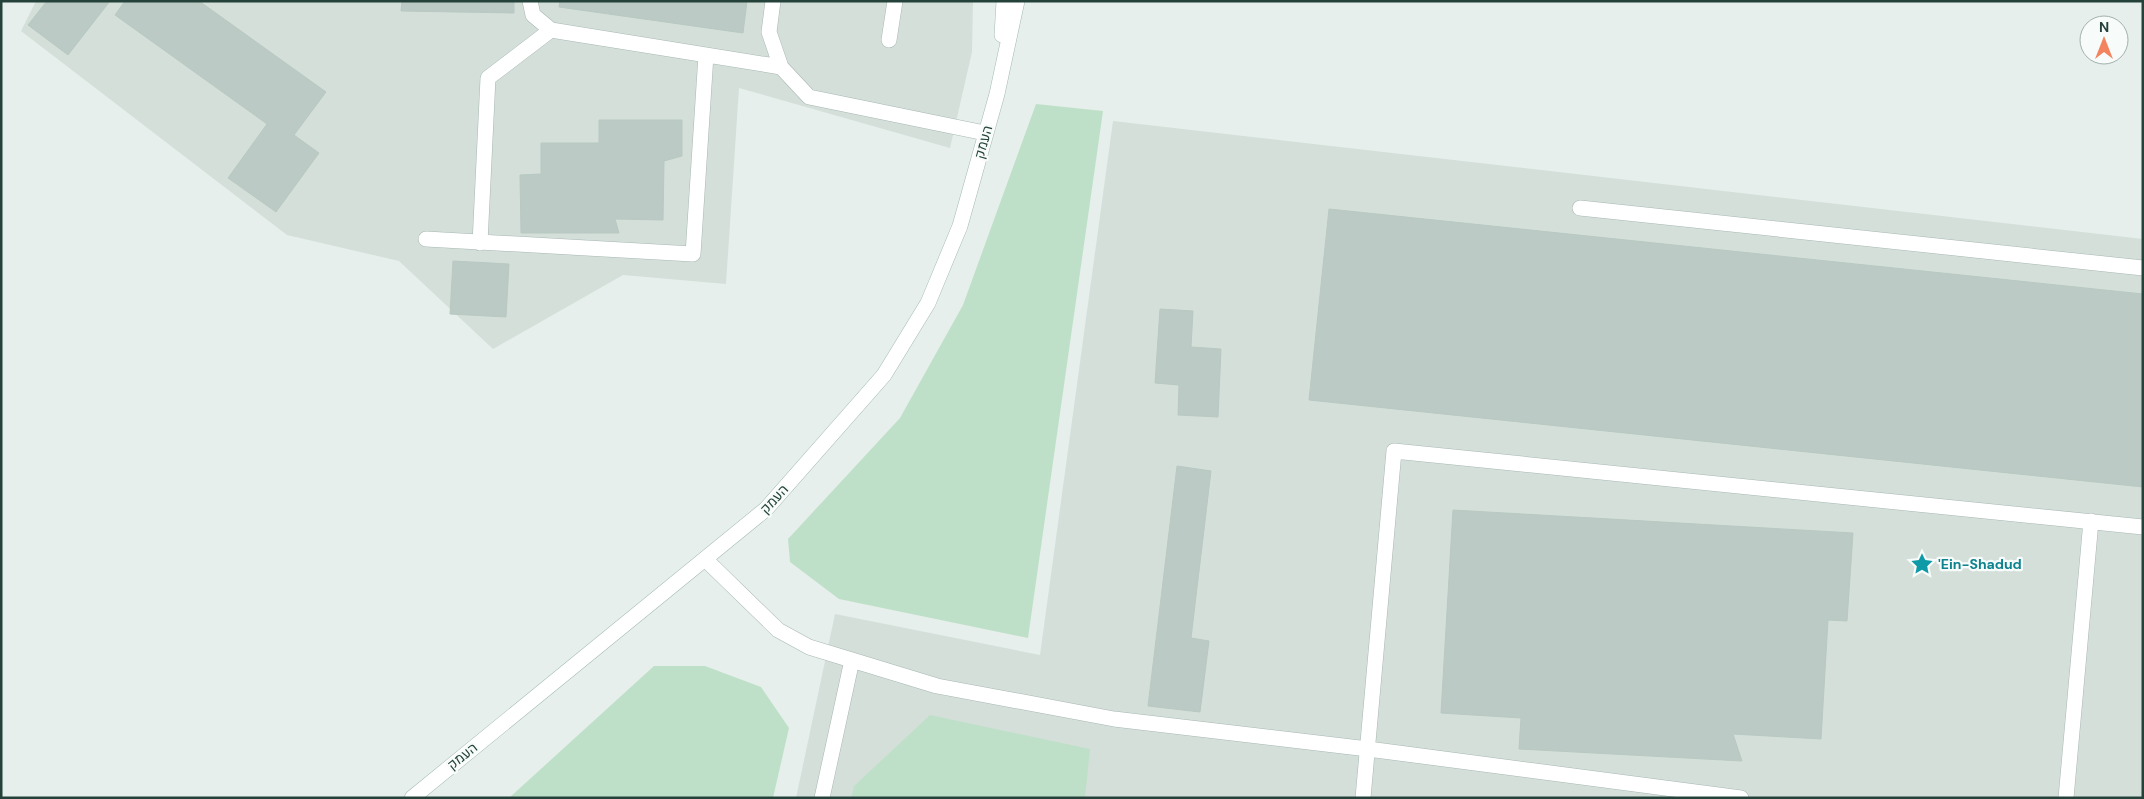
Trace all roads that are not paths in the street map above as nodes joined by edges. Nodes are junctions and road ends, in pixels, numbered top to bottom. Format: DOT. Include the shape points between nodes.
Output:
graph roads {
  1 [pos="530,1"];
  2 [pos="773,1"];
  3 [pos="895,1"];
  4 [pos="1004,1"];
  5 [pos="1017,1"];
  6 [pos="551,30"];
  7 [pos="890,40"];
  8 [pos="706,55"];
  9 [pos="781,67"];
  10 [pos="997,94"];
  11 [pos="986,133"];
  12 [pos="1580,208"];
  13 [pos="426,239"];
  14 [pos="480,243"];
  15 [pos="2143,268"];
  16 [pos="2091,522"];
  17 [pos="2143,527"];
  18 [pos="705,559"];
  19 [pos="852,660"];
  20 [pos="1368,749"];
  21 [pos="412,798"];
  22 [pos="822,798"];
  23 [pos="1363,798"];
  24 [pos="1740,798"];
  25 [pos="2066,798"];
  1 -- 6 [label="main road" via="533,14"];
  2 -- 9 [label="main road" via="769,32"];
  3 -- 7 [label="main road"];
  4 -- 10 [label="main road, העמק"];
  5 -- 10 [label="main road, העמק"];
  6 -- 8 [label="main road"];
  6 -- 14 [label="main road" via="488,78"];
  8 -- 9 [label="main road"];
  8 -- 14 [label="main road" via="693,254"];
  9 -- 11 [label="main road" via="809,97"];
  10 -- 11 [label="main road, העמק"];
  11 -- 18 [label="main road, העמק" via="960,226 928,303 884,375 766,509"];
  12 -- 15 [label="main road"];
  13 -- 14 [label="main road"];
  16 -- 17 [label="main road"];
  16 -- 20 [label="main road" via="1394,451"];
  16 -- 25 [label="main road"];
  18 -- 19 [label="main road" via="778,630 809,647"];
  18 -- 21 [label="main road, העמק"];
  19 -- 20 [label="main road" via="938,686 1114,719"];
  19 -- 22 [label="main road"];
  20 -- 23 [label="main road"];
  20 -- 24 [label="main road"];
}
